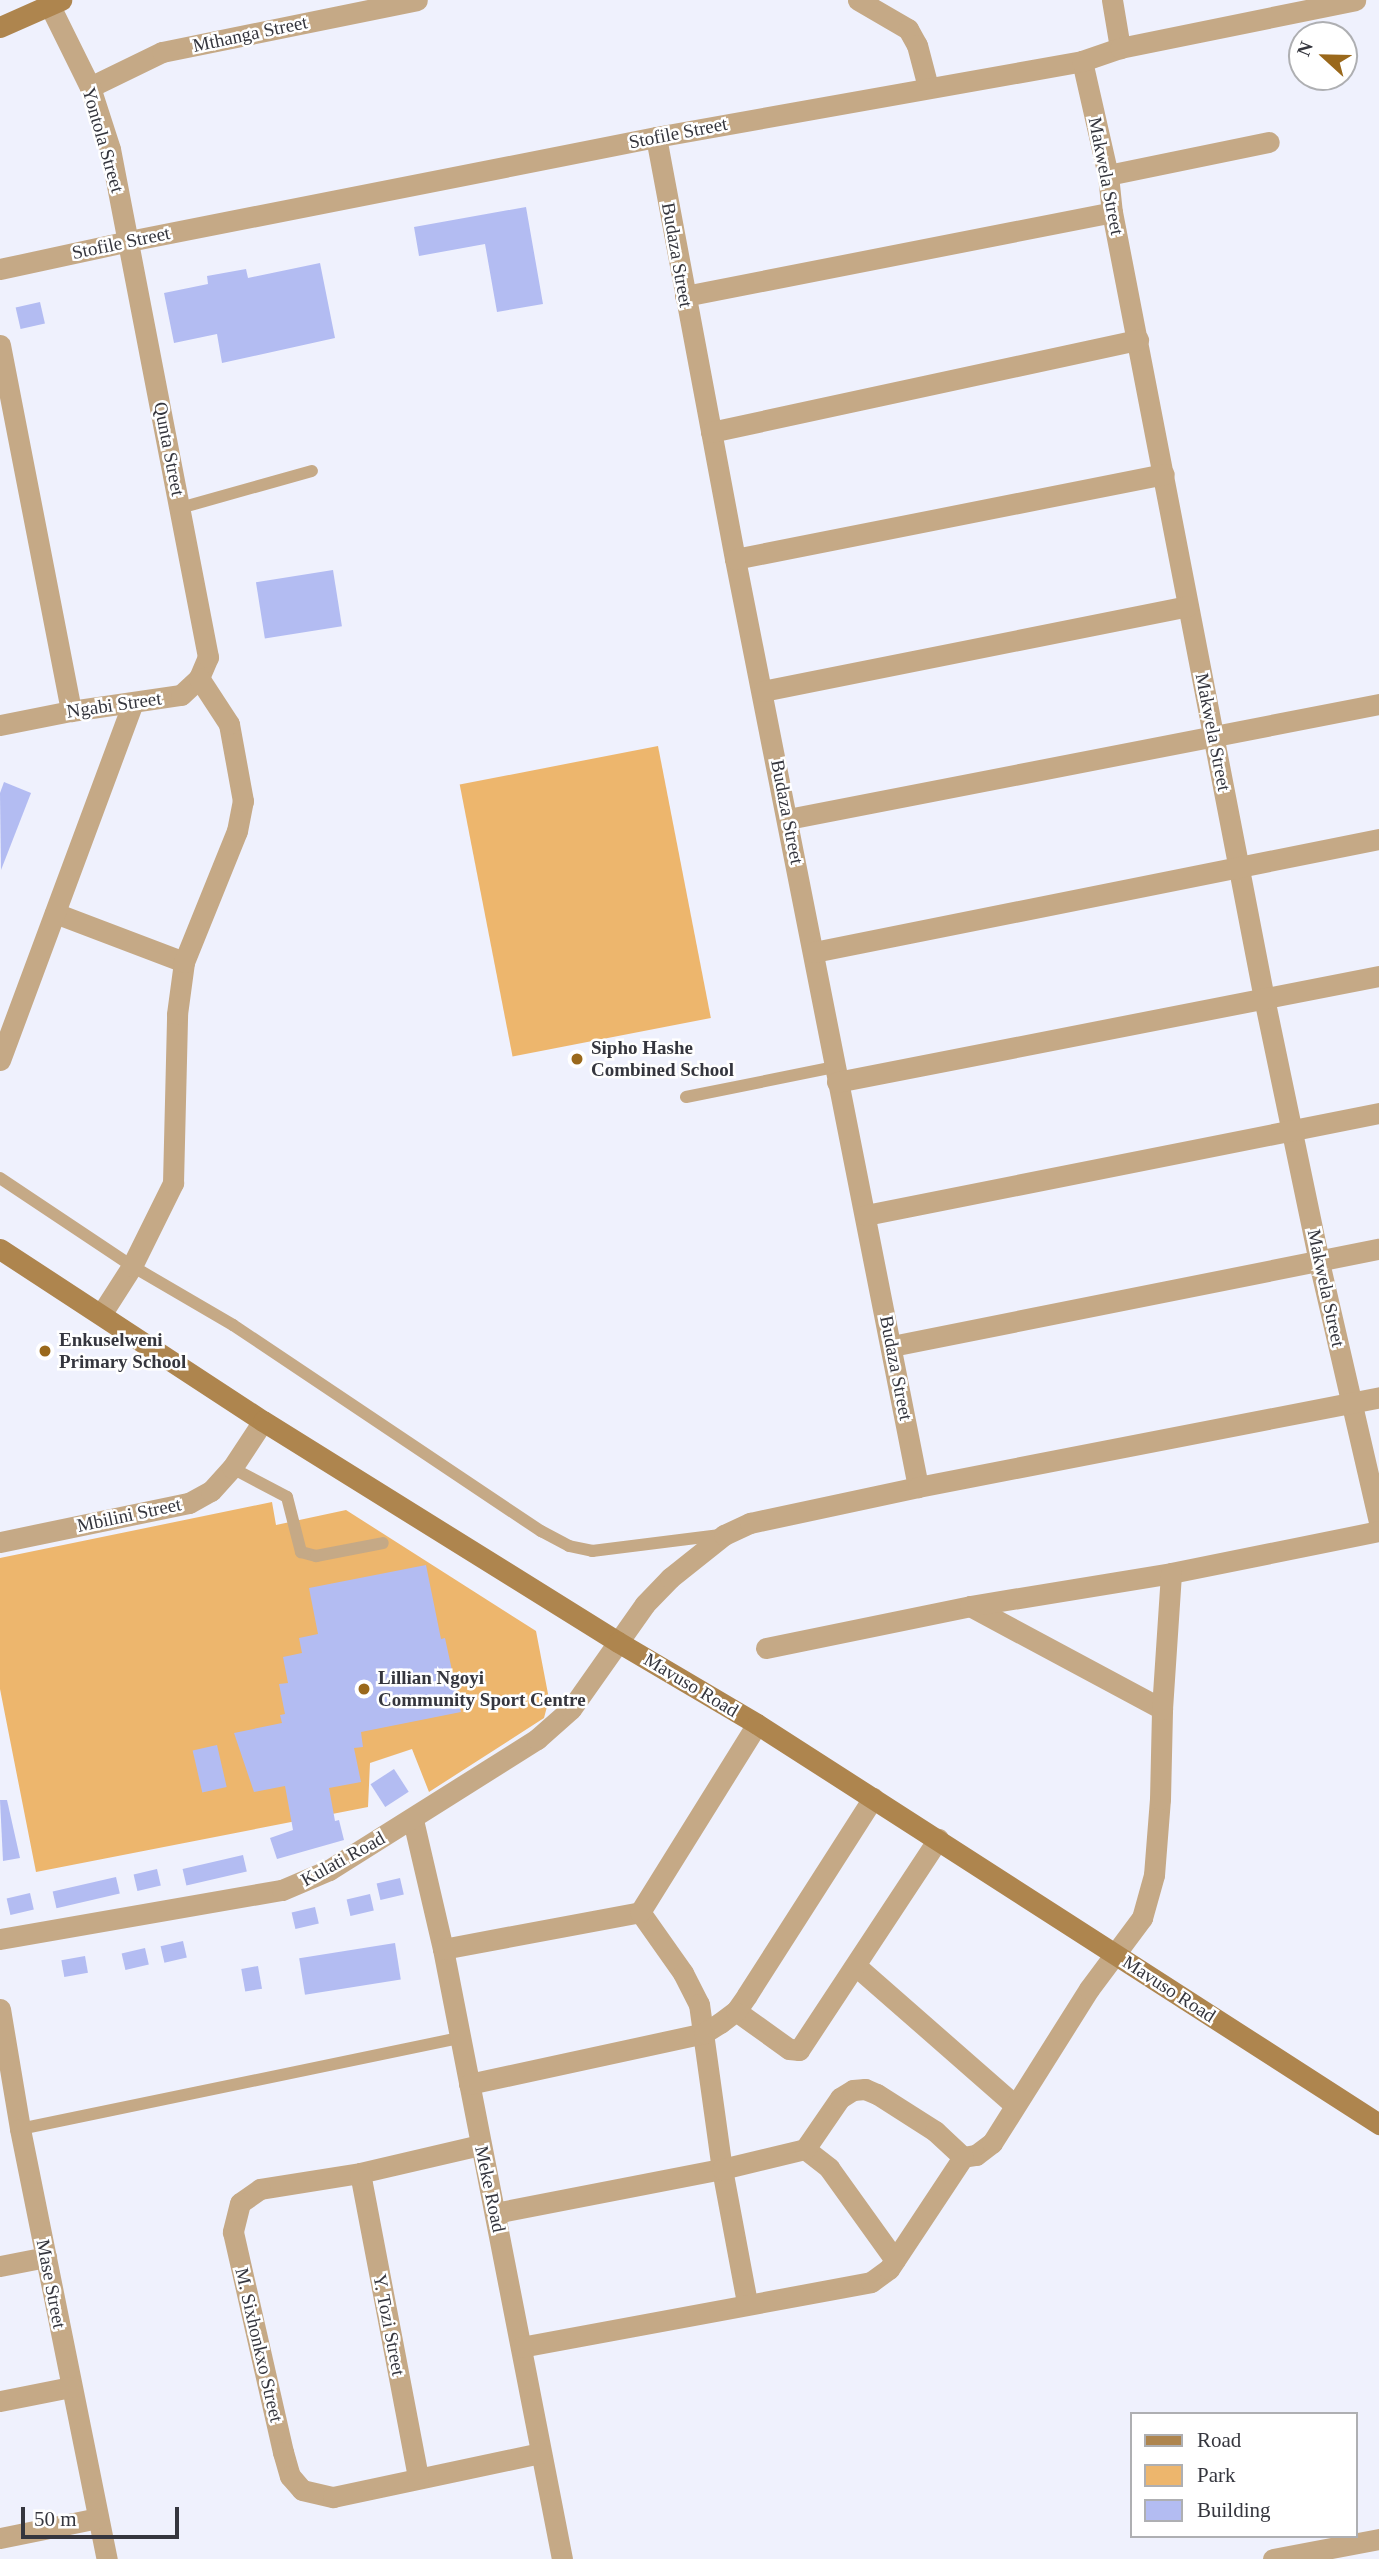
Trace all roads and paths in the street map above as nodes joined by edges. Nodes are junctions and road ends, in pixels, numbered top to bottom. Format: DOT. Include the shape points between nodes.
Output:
graph roads {
  1 [pos="416,0"];
  2 [pos="858,0"];
  3 [pos="1112,0"];
  4 [pos="1355,0"];
  5 [pos="52,2"];
  6 [pos="0,27"];
  7 [pos="1120,48"];
  8 [pos="1082,61"];
  9 [pos="90,87"];
  10 [pos="928,88"];
  11 [pos="656,137"];
  12 [pos="1269,142"];
  13 [pos="1108,175"];
  14 [pos="1112,212"];
  15 [pos="129,241"];
  16 [pos="0,270"];
  17 [pos="685,296"];
  18 [pos="1138,340"];
  19 [pos="0,345"];
  20 [pos="710,432"];
  21 [pos="312,471"];
  22 [pos="1164,474"];
  23 [pos="180,508"];
  24 [pos="735,559"];
  25 [pos="1188,606"];
  26 [pos="199,678"];
  27 [pos="763,691"];
  28 [pos="133,703"];
  29 [pos="1379,704"];
  30 [pos="71,711"];
  31 [pos="0,725"];
  32 [pos="1215,737"];
  33 [pos="788,819"];
  34 [pos="1379,839"];
  35 [pos="1238,866"];
  36 [pos="55,913"];
  37 [pos="814,952"];
  38 [pos="184,962"];
  39 [pos="1379,976"];
  40 [pos="1264,998"];
  41 [pos="0,1060"];
  42 [pos="836,1075"];
  43 [pos="686,1097"];
  44 [pos="1379,1113"];
  45 [pos="1293,1129"];
  46 [pos="0,1178"];
  47 [pos="866,1216"];
  48 [pos="0,1249"];
  49 [pos="1379,1249"];
  50 [pos="1319,1262"];
  51 [pos="132,1266"];
  52 [pos="102,1314"];
  53 [pos="892,1346"];
  54 [pos="1379,1397"];
  55 [pos="1351,1402"];
  56 [pos="263,1420"];
  57 [pos="232,1468"];
  58 [pos="918,1487"];
  59 [pos="1379,1521"];
  60 [pos="1379,1531"];
  61 [pos="724,1535"];
  62 [pos="0,1542"];
  63 [pos="383,1543"];
  64 [pos="1171,1573"];
  65 [pos="970,1606"];
  66 [pos="618,1642"];
  67 [pos="766,1648"];
  68 [pos="1162,1709"];
  69 [pos="757,1724"];
  70 [pos="873,1798"];
  71 [pos="413,1820"];
  72 [pos="938,1839"];
  73 [pos="640,1912"];
  74 [pos="0,1940"];
  75 [pos="443,1949"];
  76 [pos="1116,1955"];
  77 [pos="856,1966"];
  78 [pos="0,2009"];
  79 [pos="736,2011"];
  80 [pos="704,2033"];
  81 [pos="460,2038"];
  82 [pos="469,2084"];
  83 [pos="1015,2105"];
  84 [pos="1379,2124"];
  85 [pos="10,2131"];
  86 [pos="480,2145"];
  87 [pos="805,2149"];
  88 [pos="963,2157"];
  89 [pos="722,2169"];
  90 [pos="360,2173"];
  91 [pos="495,2213"];
  92 [pos="46,2257"];
  93 [pos="894,2260"];
  94 [pos="0,2266"];
  95 [pos="747,2304"];
  96 [pos="521,2347"];
  97 [pos="71,2387"];
  98 [pos="0,2401"];
  99 [pos="540,2454"];
  100 [pos="418,2477"];
  101 [pos="98,2518"];
  102 [pos="0,2538"];
  103 [pos="1379,2539"];
  104 [pos="107,2559"];
  105 [pos="562,2559"];
  106 [pos="1273,2559"];
  1 -- 9 [label="street, Mthanga Street" via="162,52"];
  2 -- 10 [label="street" via="908,29 918,45"];
  3 -- 7 [label="street"];
  4 -- 7 [label="street, Stofile Street"];
  5 -- 6 [label="street"];
  5 -- 9 [label="street, Yontola Street"];
  7 -- 8 [label="street, Stofile Street"];
  8 -- 10 [label="street, Stofile Street"];
  8 -- 13 [label="street, Makwela Street"];
  9 -- 15 [label="street, Yontola Street" via="110,149"];
  10 -- 11 [label="street, Stofile Street"];
  11 -- 15 [label="street, Stofile Street"];
  11 -- 17 [label="street, Budaza Street"];
  12 -- 13 [label="street"];
  13 -- 14 [label="street, Makwela Street"];
  14 -- 17 [label="street"];
  14 -- 18 [label="street, Makwela Street"];
  15 -- 16 [label="street, Stofile Street"];
  15 -- 23 [label="street, Qunta Street"];
  17 -- 20 [label="street, Budaza Street"];
  18 -- 20 [label="street"];
  18 -- 22 [label="street, Makwela Street"];
  19 -- 30 [label="street"];
  20 -- 24 [label="street, Budaza Street"];
  21 -- 23 [label="lane"];
  22 -- 24 [label="street"];
  22 -- 25 [label="street, Makwela Street"];
  23 -- 26 [label="street, Qunta Street" via="208,657"];
  24 -- 27 [label="street, Budaza Street"];
  25 -- 27 [label="street"];
  25 -- 32 [label="street, Makwela Street"];
  26 -- 28 [label="street, Ngabi Street" via="181,695"];
  26 -- 38 [label="street" via="229,724 243,801 237,831"];
  27 -- 33 [label="street, Budaza Street"];
  28 -- 30 [label="street, Ngabi Street"];
  28 -- 36 [label="street"];
  29 -- 32 [label="street"];
  30 -- 31 [label="street, Ngabi Street"];
  32 -- 33 [label="street"];
  32 -- 35 [label="street, Makwela Street"];
  33 -- 37 [label="street, Budaza Street"];
  34 -- 35 [label="street"];
  35 -- 37 [label="street"];
  35 -- 40 [label="street, Makwela Street"];
  36 -- 38 [label="street"];
  36 -- 41 [label="street"];
  37 -- 42 [label="street, Budaza Street"];
  38 -- 51 [label="street" via="177,1014 176,1169 159,1217"];
  39 -- 40 [label="street"];
  40 -- 42 [label="street"];
  40 -- 45 [label="street, Makwela Street"];
  42 -- 43 [label="lane"];
  42 -- 47 [label="street, Budaza Street"];
  44 -- 45 [label="street"];
  45 -- 47 [label="street"];
  45 -- 50 [label="street, Makwela Street"];
  46 -- 51 [label="lane"];
  47 -- 53 [label="street, Budaza Street"];
  48 -- 52 [label="street, Mavuso Road"];
  49 -- 50 [label="street"];
  50 -- 53 [label="street"];
  50 -- 55 [label="street, Makwela Street"];
  51 -- 52 [label="street"];
  51 -- 61 [label="lane" via="233,1325 569,1546 593,1551"];
  52 -- 56 [label="street, Mavuso Road"];
  53 -- 58 [label="street, Budaza Street"];
  54 -- 55 [label="street, Kulati Road"];
  55 -- 58 [label="street, Kulati Road"];
  55 -- 59 [label="street, Makwela Street"];
  56 -- 57 [label="street, Mbilini Street"];
  56 -- 66 [label="street, Mavuso Road"];
  57 -- 62 [label="street, Mbilini Street" via="211,1491 168,1510"];
  57 -- 63 [label="lane" via="287,1497 299,1550 305,1554 316,1556"];
  58 -- 61 [label="street, Kulati Road" via="750,1523"];
  60 -- 64 [label="street"];
  61 -- 66 [label="street, Kulati Road" via="670,1578"];
  64 -- 65 [label="street"];
  64 -- 68 [label="street"];
  65 -- 67 [label="street"];
  65 -- 68 [label="street"];
  66 -- 69 [label="street, Mavuso Road"];
  66 -- 71 [label="street, Kulati Road" via="594,1681 537,1739"];
  68 -- 76 [label="street" via="1154,1875 1142,1918"];
  69 -- 70 [label="street, Mavuso Road"];
  69 -- 73 [label="street"];
  70 -- 72 [label="street, Mavuso Road"];
  70 -- 79 [label="street"];
  71 -- 74 [label="street, Kulati Road" via="316,1877 282,1889"];
  71 -- 75 [label="street, Meke Road"];
  72 -- 76 [label="street, Mavuso Road"];
  72 -- 77 [label="street"];
  73 -- 75 [label="street"];
  73 -- 80 [label="street" via="693,1989"];
  75 -- 81 [label="street, Meke Road"];
  76 -- 83 [label="street"];
  76 -- 84 [label="street, Mavuso Road"];
  77 -- 79 [label="street" via="797,2051"];
  77 -- 83 [label="street"];
  78 -- 85 [label="street, Mase Street"];
  79 -- 80 [label="street"];
  80 -- 82 [label="street"];
  80 -- 89 [label="street"];
  81 -- 82 [label="street, Meke Road"];
  81 -- 85 [label="lane"];
  82 -- 86 [label="street, Meke Road"];
  83 -- 88 [label="street" via="983,2151"];
  85 -- 92 [label="street, Mase Street"];
  86 -- 90 [label="street, M. Sixhonkxo Street"];
  86 -- 91 [label="street, Meke Road"];
  87 -- 88 [label="street" via="840,2098 865,2089 935,2131"];
  87 -- 89 [label="street"];
  87 -- 93 [label="street" via="829,2168"];
  88 -- 93 [label="street"];
  89 -- 91 [label="street"];
  89 -- 95 [label="street"];
  90 -- 100 [label="street, Y. Tozi Street"];
  90 -- 100 [label="street, M. Sixhonkxo Street" via="260,2189 240,2203 233,2232 290,2476 302,2490 333,2497"];
  91 -- 96 [label="street, Meke Road"];
  92 -- 94 [label="street"];
  92 -- 97 [label="street, Mase Street"];
  93 -- 95 [label="street" via="871,2282"];
  95 -- 96 [label="street"];
  96 -- 99 [label="street, Meke Road"];
  97 -- 98 [label="street"];
  97 -- 101 [label="street, Mase Street"];
  99 -- 100 [label="street, M. Sixhonkxo Street"];
  99 -- 105 [label="street, Meke Road"];
  101 -- 102 [label="street"];
  101 -- 104 [label="street, Mase Street"];
  103 -- 106 [label="street"];
}
